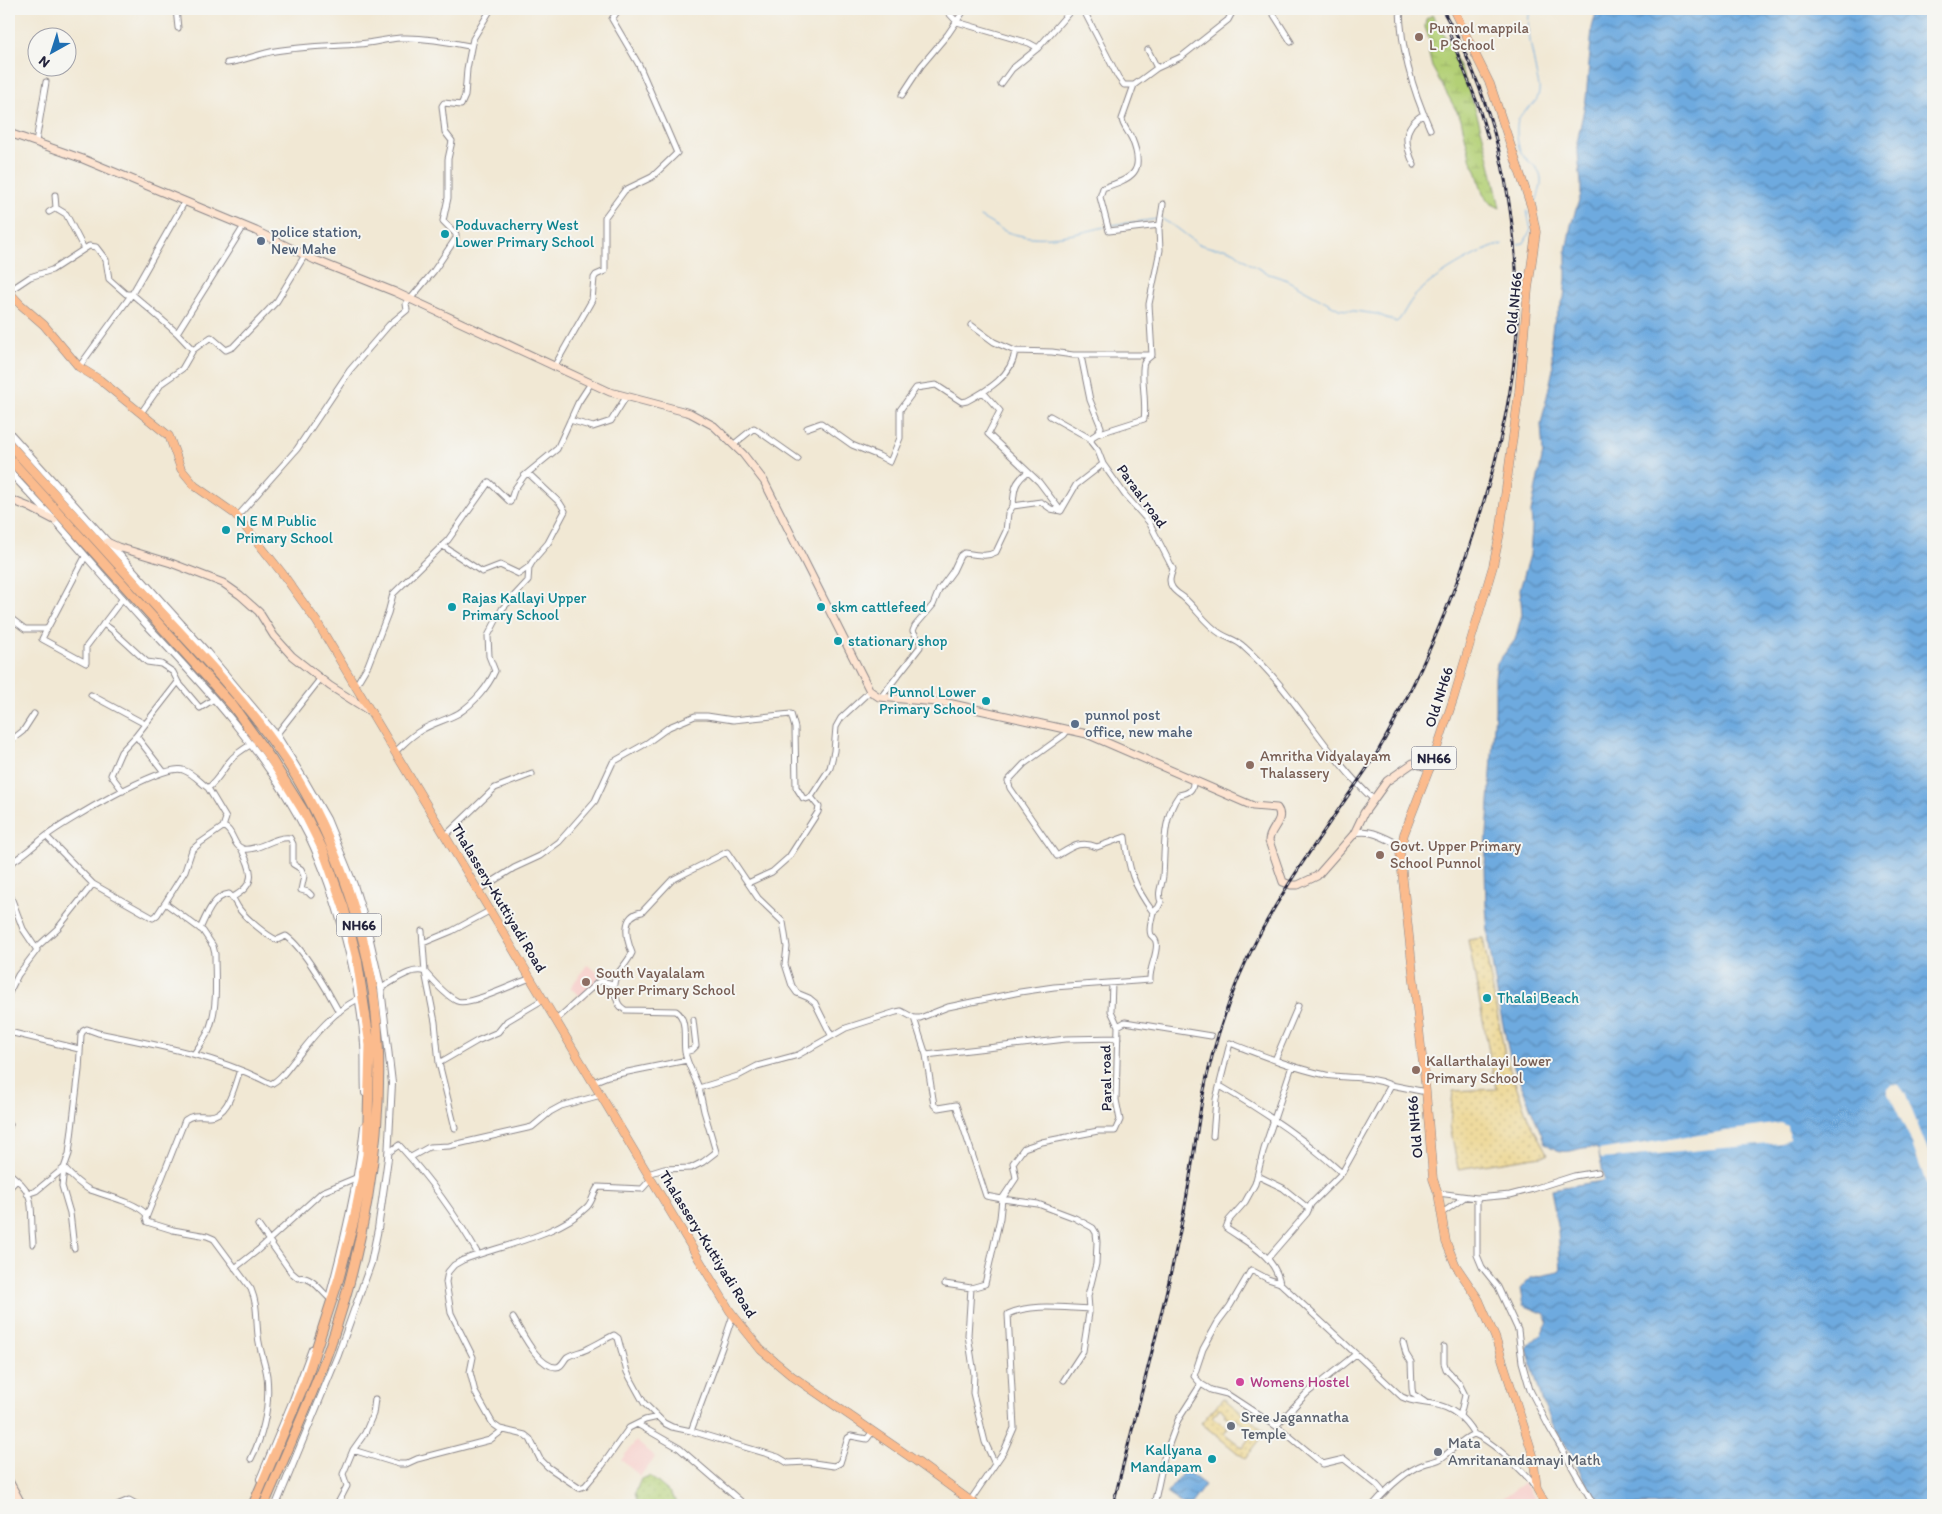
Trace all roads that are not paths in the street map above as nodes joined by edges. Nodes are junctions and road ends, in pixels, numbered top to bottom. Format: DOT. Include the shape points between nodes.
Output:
graph roads {
  1 [pos="176,9"];
  2 [pos="491,9"];
  3 [pos="619,9"];
  4 [pos="945,9"];
  5 [pos="966,9"];
  6 [pos="1072,9"];
  7 [pos="1083,9"];
  8 [pos="1272,9"];
  9 [pos="1400,9"];
  10 [pos="1453,9"];
  11 [pos="1231,10"];
  12 [pos="957,22"];
  13 [pos="178,28"];
  14 [pos="1291,42"];
  15 [pos="471,48"];
  16 [pos="1038,48"];
  17 [pos="1148,50"];
  18 [pos="226,63"];
  19 [pos="1157,68"];
  20 [pos="46,82"];
  21 [pos="1001,84"];
  22 [pos="1134,85"];
  23 [pos="902,95"];
  24 [pos="1424,114"];
  25 [pos="1430,129"];
  26 [pos="9,133"];
  27 [pos="36,142"];
  28 [pos="1414,165"];
  29 [pos="55,195"];
  30 [pos="184,201"];
  31 [pos="1163,204"];
  32 [pos="56,208"];
  33 [pos="49,212"];
  34 [pos="1161,220"];
  35 [pos="244,226"];
  36 [pos="84,249"];
  37 [pos="305,255"];
  38 [pos="9,292"];
  39 [pos="132,294"];
  40 [pos="411,300"];
  41 [pos="971,325"];
  42 [pos="177,333"];
  43 [pos="193,350"];
  44 [pos="1015,351"];
  45 [pos="1152,355"];
  46 [pos="1081,356"];
  47 [pos="554,366"];
  48 [pos="79,367"];
  49 [pos="591,384"];
  50 [pos="983,392"];
  51 [pos="626,397"];
  52 [pos="141,413"];
  53 [pos="1050,416"];
  54 [pos="570,420"];
  55 [pos="807,428"];
  56 [pos="9,432"];
  57 [pos="1097,434"];
  58 [pos="1091,439"];
  59 [pos="9,444"];
  60 [pos="733,445"];
  61 [pos="9,458"];
  62 [pos="798,459"];
  63 [pos="1103,464"];
  64 [pos="9,471"];
  65 [pos="1028,472"];
  66 [pos="528,473"];
  67 [pos="9,499"];
  68 [pos="1013,506"];
  69 [pos="1061,511"];
  70 [pos="237,517"];
  71 [pos="54,520"];
  72 [pos="107,542"];
  73 [pos="443,546"];
  74 [pos="85,557"];
  75 [pos="530,566"];
  76 [pos="123,598"];
  77 [pos="9,617"];
  78 [pos="103,624"];
  79 [pos="47,629"];
  80 [pos="321,678"];
  81 [pos="178,682"];
  82 [pos="356,685"];
  83 [pos="870,691"];
  84 [pos="91,695"];
  85 [pos="881,697"];
  86 [pos="214,698"];
  87 [pos="34,714"];
  88 [pos="374,714"];
  89 [pos="145,724"];
  90 [pos="1068,730"];
  91 [pos="136,736"];
  92 [pos="276,736"];
  93 [pos="9,742"];
  94 [pos="252,744"];
  95 [pos="396,751"];
  96 [pos="1430,768"];
  97 [pos="164,772"];
  98 [pos="532,774"];
  99 [pos="1193,780"];
  100 [pos="208,788"];
  101 [pos="122,791"];
  102 [pos="811,797"];
  103 [pos="1374,800"];
  104 [pos="223,827"];
  105 [pos="1354,833"];
  106 [pos="446,835"];
  107 [pos="46,836"];
  108 [pos="1402,846"];
  109 [pos="242,848"];
  110 [pos="9,857"];
  111 [pos="14,861"];
  112 [pos="9,864"];
  113 [pos="748,883"];
  114 [pos="93,884"];
  115 [pos="479,890"];
  116 [pos="9,892"];
  117 [pos="311,895"];
  118 [pos="233,897"];
  119 [pos="165,903"];
  120 [pos="491,910"];
  121 [pos="1153,912"];
  122 [pos="200,929"];
  123 [pos="422,931"];
  124 [pos="423,943"];
  125 [pos="36,948"];
  126 [pos="425,972"];
  127 [pos="531,978"];
  128 [pos="1112,982"];
  129 [pos="613,984"];
  130 [pos="381,988"];
  131 [pos="9,993"];
  132 [pos="358,999"];
  133 [pos="544,999"];
  134 [pos="1298,1006"];
  135 [pos="340,1012"];
  136 [pos="914,1018"];
  137 [pos="556,1020"];
  138 [pos="693,1020"];
  139 [pos="1118,1026"];
  140 [pos="9,1032"];
  141 [pos="831,1035"];
  142 [pos="1211,1036"];
  143 [pos="1118,1038"];
  144 [pos="79,1049"];
  145 [pos="685,1052"];
  146 [pos="194,1054"];
  147 [pos="926,1055"];
  148 [pos="687,1060"];
  149 [pos="1275,1060"];
  150 [pos="439,1063"];
  151 [pos="1292,1066"];
  152 [pos="240,1070"];
  153 [pos="593,1082"];
  154 [pos="1391,1085"];
  155 [pos="1220,1086"];
  156 [pos="700,1088"];
  157 [pos="1426,1092"];
  158 [pos="601,1095"];
  159 [pos="1275,1120"];
  160 [pos="455,1128"];
  161 [pos="1213,1136"];
  162 [pos="388,1152"];
  163 [pos="411,1158"];
  164 [pos="64,1168"];
  165 [pos="1598,1172"];
  166 [pos="9,1173"];
  167 [pos="1342,1173"];
  168 [pos="649,1176"];
  169 [pos="1258,1176"];
  170 [pos="358,1177"];
  171 [pos="17,1180"];
  172 [pos="9,1188"];
  173 [pos="1438,1193"];
  174 [pos="27,1194"];
  175 [pos="1465,1197"];
  176 [pos="1478,1198"];
  177 [pos="1002,1199"];
  178 [pos="1309,1209"];
  179 [pos="1442,1213"];
  180 [pos="146,1214"];
  181 [pos="258,1224"];
  182 [pos="268,1241"];
  183 [pos="33,1244"];
  184 [pos="74,1248"];
  185 [pos="478,1254"];
  186 [pos="1268,1258"];
  187 [pos="235,1268"];
  188 [pos="1280,1283"];
  189 [pos="945,1284"];
  190 [pos="970,1288"];
  191 [pos="328,1298"];
  192 [pos="1089,1309"];
  193 [pos="733,1315"];
  194 [pos="513,1318"];
  195 [pos="1404,1342"];
  196 [pos="1444,1348"];
  197 [pos="1356,1354"];
  198 [pos="1064,1380"];
  199 [pos="1201,1384"];
  200 [pos="375,1399"];
  201 [pos="1426,1403"];
  202 [pos="658,1416"];
  203 [pos="1460,1416"];
  204 [pos="637,1424"];
  205 [pos="1276,1426"];
  206 [pos="503,1430"];
  207 [pos="691,1430"];
  208 [pos="873,1431"];
  209 [pos="1474,1434"];
  210 [pos="354,1450"];
  211 [pos="251,1459"];
  212 [pos="995,1464"];
  213 [pos="9,1481"];
  214 [pos="1537,1489"];
  215 [pos="1384,1493"];
  216 [pos="971,1504"];
  217 [pos="22,1505"];
  218 [pos="117,1505"];
  219 [pos="138,1505"];
  220 [pos="249,1505"];
  221 [pos="253,1505"];
  222 [pos="264,1505"];
  223 [pos="276,1505"];
  224 [pos="337,1505"];
  225 [pos="745,1505"];
  226 [pos="1154,1505"];
  227 [pos="1373,1505"];
  228 [pos="1546,1505"];
  229 [pos="1594,1505"];
  1 -- 13 [label="street"];
  2 -- 15 [label="street" via="473,38"];
  3 -- 47 [label="street" via="612,18 639,65 677,153 652,177 626,190 605,217 605,271 594,278 592,300"];
  4 -- 12 [label="street"];
  5 -- 12 [label="street"];
  6 -- 16 [label="street"];
  7 -- 22 [label="street" via="1120,81 1124,85"];
  8 -- 14 [label="street"];
  9 -- 24 [label="street" via="1409,70"];
  10 -- 96 [label="main road, Old NH66 / NH66" via="1490,84 1528,197 1536,232 1500,533 1454,698"];
  11 -- 19 [label="street" via="1228,20 1195,47 1168,65"];
  12 -- 16 [label="street"];
  12 -- 23 [label="street"];
  15 -- 18 [label="street" via="428,38 402,38 274,51"];
  15 -- 40 [label="street" via="465,96 461,104 444,103 442,106 445,132 452,141 443,221 456,238"];
  16 -- 21 [label="street" via="1012,69"];
  17 -- 19 [label="street"];
  19 -- 22 [label="street"];
  20 -- 27 [label="street"];
  22 -- 34 [label="street" via="1122,124 1132,139 1138,168 1125,181 1103,188 1100,197 1109,231"];
  24 -- 25 [label="street"];
  24 -- 28 [label="street" via="1408,132 1406,144"];
  26 -- 27 [label="main road"];
  27 -- 30 [label="main road"];
  29 -- 32 [label="street"];
  30 -- 35 [label="main road"];
  30 -- 39 [label="street"];
  31 -- 34 [label="street"];
  32 -- 33 [label="street"];
  32 -- 36 [label="street" via="66,214"];
  34 -- 45 [label="street" via="1160,250 1149,304"];
  35 -- 37 [label="main road"];
  35 -- 42 [label="street"];
  36 -- 38 [label="street"];
  36 -- 39 [label="street" via="96,247 106,260 109,279 126,294"];
  37 -- 40 [label="main road"];
  37 -- 43 [label="street" via="277,301 233,346 226,350 211,337"];
  38 -- 48 [label="main road, Thalassery-Kuttiyadi Road" via="44,325"];
  39 -- 42 [label="street"];
  39 -- 48 [label="street"];
  40 -- 47 [label="main road"];
  40 -- 70 [label="street" via="406,304 407,310 389,325 350,370 298,449"];
  41 -- 44 [label="street" via="994,342"];
  42 -- 43 [label="street"];
  43 -- 52 [label="street" via="182,369 162,383"];
  44 -- 46 [label="street"];
  44 -- 50 [label="street" via="1013,362 1004,375"];
  45 -- 46 [label="street"];
  45 -- 57 [label="street" via="1143,368 1144,419"];
  46 -- 57 [label="street" via="1090,400 1101,427"];
  47 -- 49 [label="main road"];
  48 -- 52 [label="main road, Thalassery-Kuttiyadi Road"];
  49 -- 51 [label="main road"];
  49 -- 54 [label="street"];
  50 -- 55 [label="street" via="962,402 936,385 916,388 900,410 900,438 890,462 852,445 821,423"];
  50 -- 65 [label="street" via="1000,411 988,434"];
  51 -- 54 [label="street" via="611,421 593,427"];
  51 -- 60 [label="main road" via="690,413 714,426"];
  52 -- 70 [label="main road, Thalassery-Kuttiyadi Road" via="169,436 181,469 195,486"];
  53 -- 58 [label="street"];
  54 -- 66 [label="street" via="557,449"];
  56 -- 72 [label="street"];
  57 -- 58 [label="street"];
  58 -- 63 [label="street"];
  59 -- 222 [label="highway, NH66" via="225,683 286,761 331,847 368,958 378,1038 379,1104 364,1224 329,1349"];
  60 -- 62 [label="street" via="754,428"];
  60 -- 83 [label="main road" via="764,481"];
  61 -- 221 [label="highway, NH66" via="233,706 271,759 323,850 344,908 357,959 370,1045 367,1155 343,1261 306,1380"];
  63 -- 69 [label="street, Paraal road" via="1076,485"];
  63 -- 103 [label="street, Paraal road" via="1153,530 1173,569 1170,580 1173,589 1222,635 1238,641 1266,668 1342,767"];
  64 -- 71 [label="street"];
  65 -- 68 [label="street" via="1014,486"];
  65 -- 69 [label="street"];
  66 -- 73 [label="street" via="514,490 510,502 489,482"];
  66 -- 75 [label="street" via="565,511 548,544"];
  67 -- 71 [label="main road"];
  68 -- 69 [label="street" via="1040,502"];
  68 -- 85 [label="street" via="996,552 979,556 964,553 960,556 933,606 913,630 920,648"];
  70 -- 82 [label="main road, Thalassery-Kuttiyadi Road" via="317,622"];
  71 -- 74 [label="street"];
  72 -- 80 [label="main road" via="223,583 259,612 292,656"];
  72 -- 92 [label="street" via="206,651"];
  73 -- 75 [label="street" via="482,572 500,565 519,574"];
  73 -- 82 [label="street" via="393,594 368,665"];
  74 -- 76 [label="street"];
  74 -- 79 [label="street"];
  75 -- 95 [label="street" via="528,581 502,609 488,636 489,656 495,672 491,682 459,713 418,732"];
  76 -- 78 [label="street"];
  76 -- 86 [label="street"];
  77 -- 79 [label="street" via="25,629"];
  78 -- 79 [label="street" via="86,647 86,663 42,639"];
  78 -- 81 [label="street" via="147,662 161,664 174,672"];
  80 -- 88 [label="main road"];
  80 -- 92 [label="street"];
  81 -- 86 [label="street" via="200,708"];
  81 -- 89 [label="street"];
  82 -- 88 [label="main road, Thalassery-Kuttiyadi Road"];
  83 -- 85 [label="main road"];
  83 -- 102 [label="street" via="841,718 836,727 830,768"];
  84 -- 89 [label="street"];
  85 -- 90 [label="main road" via="948,703"];
  86 -- 94 [label="street"];
  87 -- 93 [label="street" via="23,731"];
  88 -- 95 [label="main road, Thalassery-Kuttiyadi Road"];
  89 -- 91 [label="street"];
  90 -- 99 [label="main road" via="1087,734"];
  90 -- 121 [label="street" via="1024,764 1008,781 1013,793 1057,856 1073,845 1097,847 1125,837 1130,872"];
  91 -- 97 [label="street"];
  91 -- 101 [label="street" via="121,752 111,775"];
  92 -- 130 [label="street" via="327,819 368,927"];
  94 -- 100 [label="street" via="235,756"];
  94 -- 132 [label="street" via="279,783 309,838 341,925"];
  95 -- 106 [label="main road, Thalassery-Kuttiyadi Road"];
  96 -- 103 [label="main road" via="1417,763 1408,765 1387,781"];
  96 -- 108 [label="main road, Old NH66 / NH66"];
  97 -- 100 [label="street" via="182,769"];
  97 -- 101 [label="street"];
  98 -- 106 [label="street" via="495,788"];
  99 -- 105 [label="main road" via="1253,806 1277,808 1280,816 1269,840 1280,878 1291,885 1317,876"];
  99 -- 121 [label="street" via="1190,792 1179,795 1170,811 1158,894 1161,902"];
  100 -- 104 [label="street" via="226,818"];
  101 -- 107 [label="street"];
  102 -- 113 [label="street" via="819,807 818,812 789,858 772,872"];
  102 -- 115 [label="street" via="803,798 796,787 795,728 791,714 733,720 695,716 669,727 613,762 596,801 558,842 540,856"];
  103 -- 105 [label="main road"];
  104 -- 109 [label="street"];
  104 -- 119 [label="street" via="192,850 185,870"];
  105 -- 108 [label="street" via="1363,830"];
  106 -- 115 [label="main road, Thalassery-Kuttiyadi Road"];
  107 -- 111 [label="street"];
  107 -- 114 [label="street"];
  108 -- 157 [label="main road, Old NH66 / NH66" via="1400,852"];
  109 -- 117 [label="street" via="290,838 293,864 304,876 301,890"];
  109 -- 118 [label="street" via="251,877 243,891"];
  110 -- 111 [label="street"];
  111 -- 112 [label="street"];
  113 -- 129 [label="street" via="727,852 672,880 642,912 630,918 626,939 632,953"];
  113 -- 141 [label="street" via="758,898 783,922 787,947 785,964 792,986 796,993 816,1004"];
  114 -- 119 [label="street" via="153,918"];
  114 -- 125 [label="street" via="58,928"];
  115 -- 120 [label="main road, Thalassery-Kuttiyadi Road"];
  116 -- 125 [label="street" via="24,929"];
  118 -- 122 [label="street" via="229,894 216,900"];
  118 -- 135 [label="street" via="241,911 268,936 277,940 286,936 298,947"];
  119 -- 122 [label="street"];
  120 -- 124 [label="street"];
  120 -- 127 [label="main road, Thalassery-Kuttiyadi Road"];
  121 -- 128 [label="street" via="1150,926 1156,950 1149,970 1150,980"];
  122 -- 146 [label="street" via="215,954 214,1006 209,1029"];
  123 -- 124 [label="street"];
  124 -- 126 [label="street"];
  125 -- 131 [label="street"];
  126 -- 127 [label="street" via="456,1000 464,1002"];
  126 -- 130 [label="street" via="414,971"];
  126 -- 150 [label="street"];
  127 -- 133 [label="main road, Thalassery-Kuttiyadi Road"];
  128 -- 136 [label="street" via="1020,992 948,1007"];
  128 -- 139 [label="street" via="1111,1011"];
  129 -- 137 [label="street" via="597,984"];
  129 -- 145 [label="street" via="618,1005 625,1010 676,1011 681,1014"];
  130 -- 162 [label="street" via="392,1083"];
  132 -- 135 [label="street"];
  132 -- 170 [label="street" via="364,1043 365,1098"];
  133 -- 137 [label="main road, Thalassery-Kuttiyadi Road"];
  133 -- 150 [label="street" via="507,1021 498,1032"];
  134 -- 149 [label="street"];
  135 -- 152 [label="street" via="310,1040 280,1080 271,1084"];
  136 -- 141 [label="street" via="905,1012 896,1012"];
  136 -- 147 [label="street"];
  137 -- 153 [label="main road, Thalassery-Kuttiyadi Road"];
  138 -- 145 [label="street" via="696,1046"];
  139 -- 142 [label="street, Paral road" via="1124,1022"];
  139 -- 143 [label="street, Paral road"];
  140 -- 144 [label="street"];
  141 -- 156 [label="street" via="798,1055 757,1066"];
  143 -- 147 [label="street" via="1066,1039"];
  143 -- 177 [label="street, Paral road" via="1116,1100 1120,1120 1115,1131 1080,1134 1024,1148 1013,1163 1016,1178"];
  144 -- 146 [label="street" via="80,1035 87,1029"];
  144 -- 164 [label="street" via="69,1154"];
  145 -- 148 [label="street"];
  146 -- 152 [label="street"];
  147 -- 177 [label="street" via="934,1105 938,1108 956,1105 986,1196"];
  148 -- 153 [label="street"];
  148 -- 156 [label="street"];
  149 -- 151 [label="street"];
  149 -- 155 [label="street" via="1230,1043"];
  150 -- 160 [label="street"];
  151 -- 154 [label="street" via="1327,1075 1376,1079"];
  151 -- 159 [label="street"];
  152 -- 180 [label="street" via="221,1113 190,1116 185,1120"];
  153 -- 158 [label="main road, Thalassery-Kuttiyadi Road"];
  154 -- 157 [label="street"];
  154 -- 167 [label="street"];
  155 -- 159 [label="street"];
  155 -- 161 [label="street"];
  156 -- 168 [label="street" via="716,1152 691,1168 664,1169"];
  157 -- 173 [label="main road, Old NH66 / NH66"];
  158 -- 163 [label="street" via="561,1106 532,1127 429,1148"];
  158 -- 168 [label="main road, Thalassery-Kuttiyadi Road"];
  159 -- 167 [label="street"];
  159 -- 169 [label="street"];
  162 -- 163 [label="street" via="400,1145"];
  162 -- 223 [label="street" via="371,1263 338,1355"];
  163 -- 185 [label="street" via="433,1185"];
  164 -- 174 [label="street" via="36,1191"];
  164 -- 180 [label="street" via="87,1188"];
  164 -- 184 [label="street" via="62,1186 70,1213"];
  165 -- 176 [label="street" via="1510,1195"];
  166 -- 171 [label="street"];
  167 -- 178 [label="street"];
  168 -- 185 [label="street" via="642,1189 598,1187 588,1206 568,1220 529,1238"];
  168 -- 193 [label="main road, Thalassery-Kuttiyadi Road"];
  169 -- 178 [label="street" via="1283,1188"];
  169 -- 186 [label="street" via="1250,1194 1226,1228"];
  170 -- 182 [label="street" via="322,1192"];
  170 -- 191 [label="street"];
  171 -- 172 [label="street"];
  171 -- 174 [label="street"];
  173 -- 175 [label="street"];
  173 -- 179 [label="main road, Old NH66 / NH66"];
  174 -- 183 [label="street" via="32,1207"];
  175 -- 176 [label="street"];
  175 -- 179 [label="street"];
  176 -- 229 [label="street" via="1477,1255 1498,1287 1518,1330 1530,1390"];
  177 -- 190 [label="street" via="985,1284"];
  177 -- 192 [label="street" via="1038,1204 1093,1228 1097,1242 1096,1264 1088,1296"];
  178 -- 186 [label="street"];
  179 -- 214 [label="main road, Old NH66 / NH66" via="1446,1242 1456,1266 1479,1300 1495,1337 1533,1455"];
  180 -- 187 [label="street" via="147,1222 214,1239"];
  181 -- 182 [label="street"];
  182 -- 187 [label="street"];
  182 -- 191 [label="street" via="291,1272 298,1278 311,1280"];
  185 -- 206 [label="street" via="454,1265 448,1272 448,1302 473,1357 470,1372 475,1392 494,1424"];
  186 -- 188 [label="street"];
  187 -- 211 [label="street" via="255,1299 258,1338 266,1376 266,1415 259,1444"];
  188 -- 197 [label="street"];
  188 -- 199 [label="street" via="1251,1270 1203,1349 1194,1376"];
  189 -- 190 [label="street"];
  190 -- 212 [label="street" via="968,1335 974,1374 973,1393 985,1442"];
  191 -- 220 [label="street" via="293,1400"];
  192 -- 198 [label="street" via="1083,1351"];
  192 -- 212 [label="street" via="1051,1306 1019,1309 1008,1314 1014,1428"];
  193 -- 207 [label="street"];
  193 -- 208 [label="main road, Thalassery-Kuttiyadi Road" via="761,1350 792,1376"];
  194 -- 202 [label="street" via="534,1354 557,1368 572,1355 614,1336 618,1338 627,1372 644,1404"];
  195 -- 201 [label="street" via="1411,1362 1413,1394"];
  196 -- 203 [label="street" via="1446,1369 1465,1394"];
  197 -- 201 [label="street" via="1402,1397"];
  197 -- 205 [label="street" via="1306,1394"];
  199 -- 205 [label="street" via="1227,1394"];
  199 -- 226 [label="street" via="1178,1420 1164,1458"];
  200 -- 210 [label="street" via="373,1414"];
  201 -- 203 [label="street" via="1443,1406"];
  202 -- 204 [label="street"];
  202 -- 207 [label="street" via="672,1427"];
  203 -- 209 [label="street"];
  204 -- 206 [label="street" via="630,1428 585,1486 579,1488 548,1467 525,1435"];
  204 -- 225 [label="street" via="678,1448"];
  205 -- 215 [label="street" via="1323,1464 1344,1459"];
  206 -- 210 [label="street" via="490,1440 406,1464"];
  207 -- 208 [label="street" via="788,1463 834,1466 840,1463 848,1438 867,1439"];
  208 -- 216 [label="main road, Thalassery-Kuttiyadi Road"];
  209 -- 214 [label="street" via="1494,1446"];
  209 -- 215 [label="street" via="1467,1436 1436,1462 1424,1464 1407,1474"];
  210 -- 224 [label="street" via="343,1474 347,1486"];
  212 -- 216 [label="street"];
  213 -- 217 [label="main road"];
  214 -- 228 [label="main road, Old NH66 / NH66"];
  215 -- 227 [label="street"];
  218 -- 219 [label="street" via="129,1500"];
}
